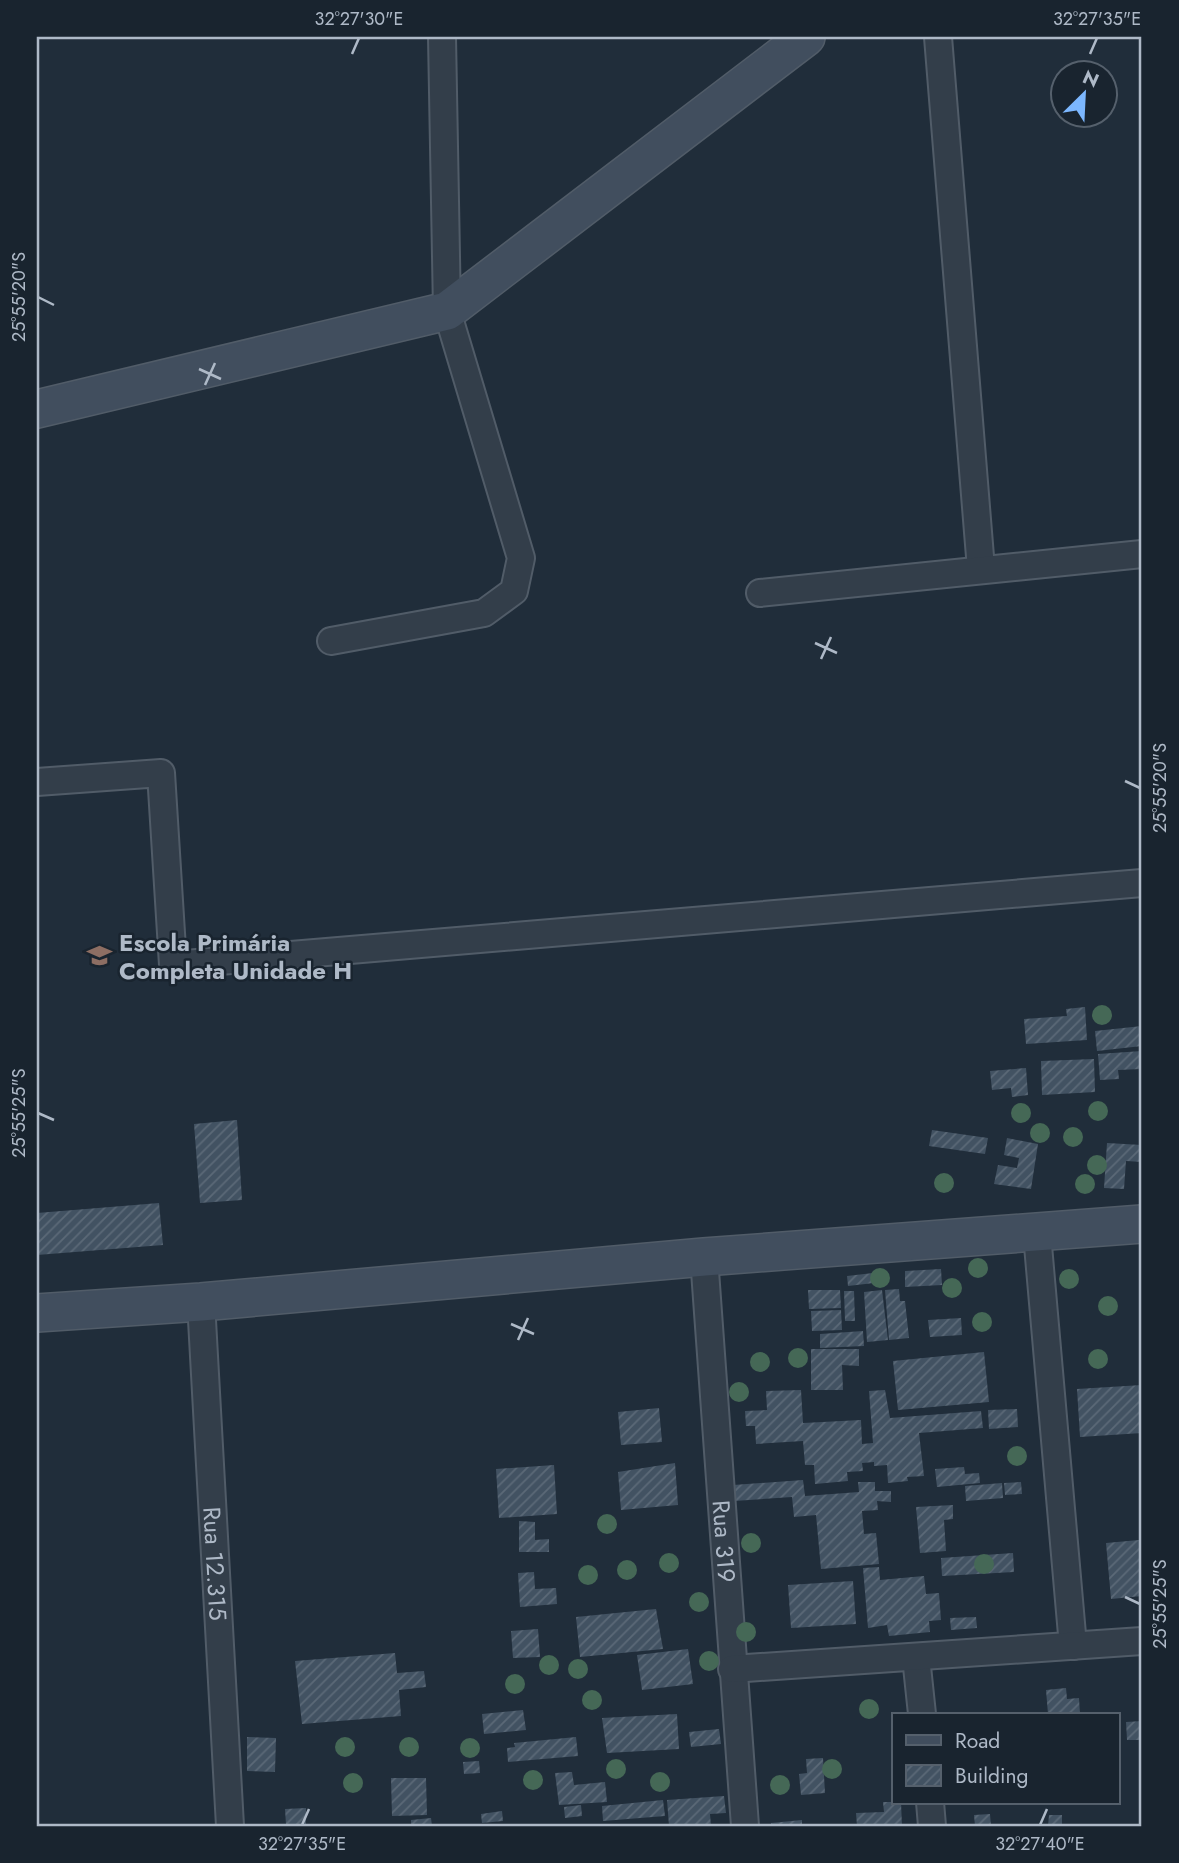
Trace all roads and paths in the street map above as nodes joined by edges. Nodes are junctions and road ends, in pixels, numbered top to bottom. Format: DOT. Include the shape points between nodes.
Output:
graph roads {
  1 [pos="442,37"];
  2 [pos="806,37"];
  3 [pos="938,37"];
  4 [pos="447,311"];
  5 [pos="37,409"];
  6 [pos="1142,554"];
  7 [pos="981,569"];
  8 [pos="760,593"];
  9 [pos="331,641"];
  10 [pos="37,782"];
  11 [pos="1142,883"];
  12 [pos="1142,1224"];
  13 [pos="1037,1234"];
  14 [pos="704,1257"];
  15 [pos="201,1302"];
  16 [pos="37,1313"];
  17 [pos="1142,1641"];
  18 [pos="1073,1646"];
  19 [pos="916,1657"];
  20 [pos="732,1669"];
  21 [pos="922,1713"];
  22 [pos="930,1804"];
  23 [pos="230,1826"];
  24 [pos="745,1826"];
  25 [pos="932,1826"];
  1 -- 4 [label="street"];
  2 -- 4 [label="street"];
  3 -- 7 [label="street"];
  4 -- 5 [label="street"];
  4 -- 9 [label="street" via="521,558 514,591 484,612"];
  6 -- 7 [label="street"];
  7 -- 8 [label="street"];
  10 -- 11 [label="street" via="160,773 173,965"];
  12 -- 13 [label="street"];
  13 -- 14 [label="street"];
  13 -- 18 [label="street"];
  14 -- 15 [label="street"];
  14 -- 20 [label="street, Rua 319"];
  15 -- 16 [label="street"];
  15 -- 23 [label="street, Rua 12.315"];
  17 -- 18 [label="street"];
  18 -- 19 [label="street"];
  19 -- 20 [label="street"];
  19 -- 21 [label="street"];
  20 -- 24 [label="street, Rua 319"];
  22 -- 25 [label="street"];
}
